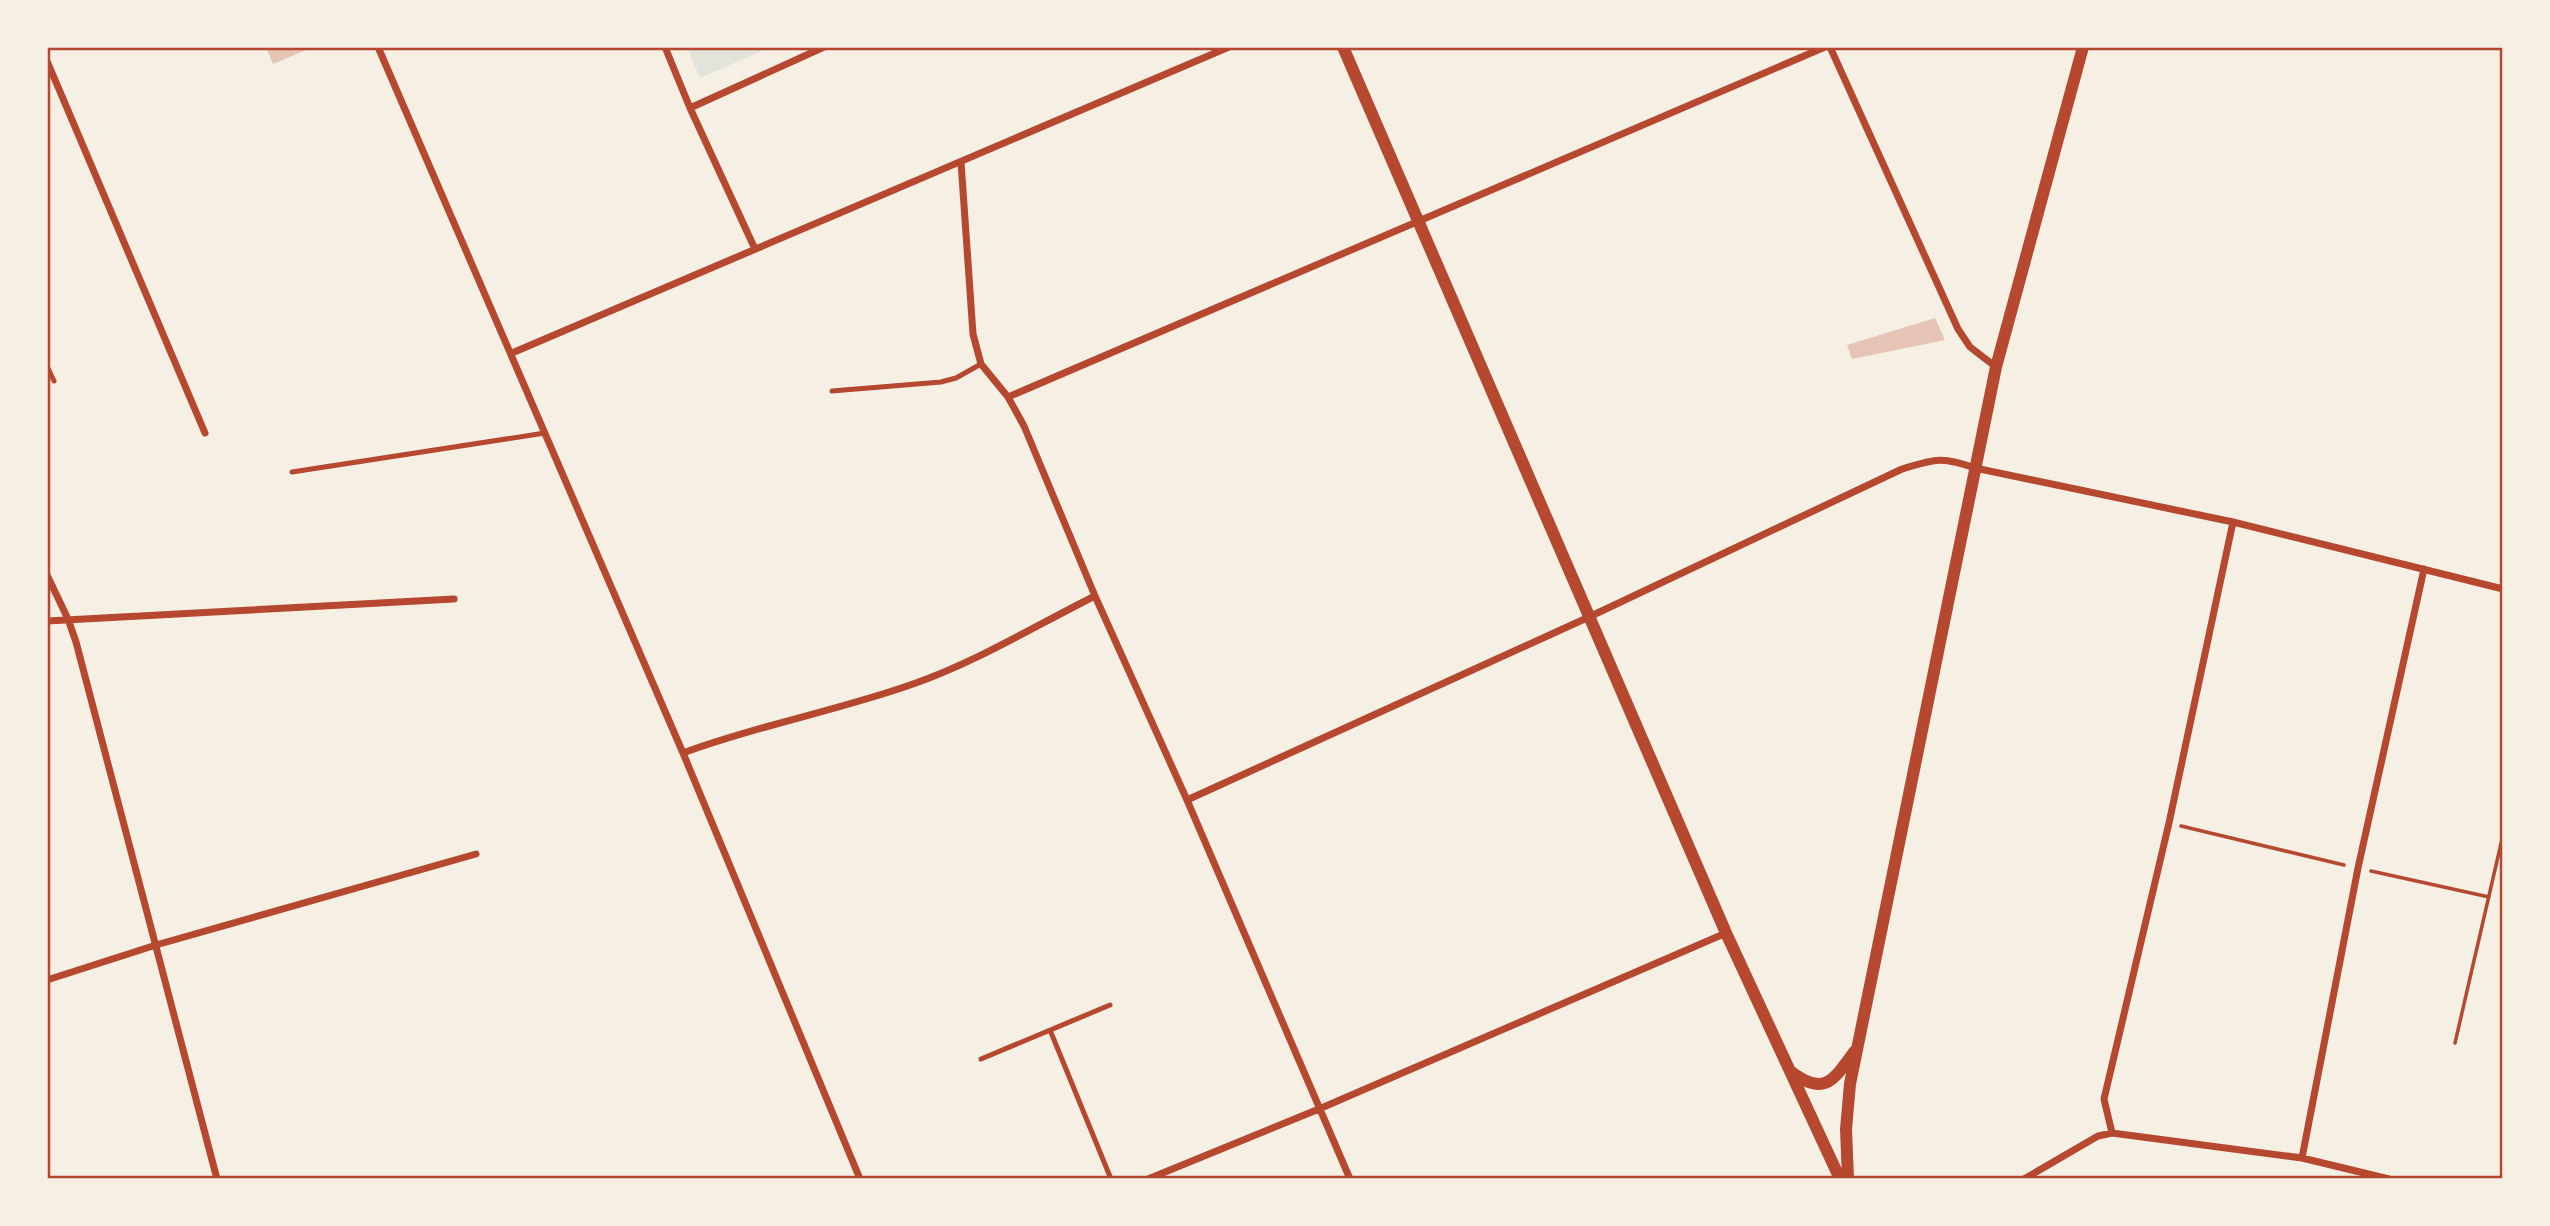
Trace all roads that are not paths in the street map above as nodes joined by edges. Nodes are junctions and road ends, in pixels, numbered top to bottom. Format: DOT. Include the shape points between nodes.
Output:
graph roads {
  1 [pos="378,47"];
  2 [pos="665,47"];
  3 [pos="824,47"];
  4 [pos="1228,47"];
  5 [pos="1343,47"];
  6 [pos="1828,47"];
  7 [pos="2084,47"];
  8 [pos="47,61"];
  9 [pos="690,108"];
  10 [pos="961,162"];
  11 [pos="1420,221"];
  12 [pos="755,249"];
  13 [pos="512,353"];
  14 [pos="981,364"];
  15 [pos="47,366"];
  16 [pos="1996,367"];
  17 [pos="54,381"];
  18 [pos="832,391"];
  19 [pos="1008,397"];
  20 [pos="205,433"];
  21 [pos="545,433"];
  22 [pos="1975,468"];
  23 [pos="292,472"];
  24 [pos="2233,522"];
  25 [pos="2424,569"];
  26 [pos="47,575"];
  27 [pos="2503,590"];
  28 [pos="1095,596"];
  29 [pos="454,599"];
  30 [pos="1589,617"];
  31 [pos="68,619"];
  32 [pos="47,621"];
  33 [pos="683,752"];
  34 [pos="1187,800"];
  35 [pos="476,854"];
  36 [pos="1726,933"];
  37 [pos="156,945"];
  38 [pos="47,980"];
  39 [pos="1110,1005"];
  40 [pos="1050,1030"];
  41 [pos="1856,1049"];
  42 [pos="981,1059"];
  43 [pos="1787,1068"];
  44 [pos="1319,1108"];
  45 [pos="2112,1133"];
  46 [pos="2302,1158"];
  47 [pos="217,1179"];
  48 [pos="860,1179"];
  49 [pos="1111,1179"];
  50 [pos="1148,1179"];
  51 [pos="1350,1179"];
  52 [pos="1840,1179"];
  53 [pos="1848,1179"];
  54 [pos="2024,1179"];
  55 [pos="2389,1179"];
  1 -- 13 [label="street"];
  2 -- 9 [label="street"];
  3 -- 9 [label="street"];
  4 -- 10 [label="street"];
  5 -- 11 [label="street"];
  6 -- 11 [label="street"];
  6 -- 16 [label="street" via="1958,329 1970,347"];
  7 -- 16 [label="street"];
  8 -- 20 [label="street"];
  9 -- 12 [label="street"];
  10 -- 12 [label="street"];
  10 -- 14 [label="street" via="973,334"];
  11 -- 19 [label="street"];
  11 -- 30 [label="street"];
  12 -- 13 [label="street"];
  13 -- 21 [label="street"];
  14 -- 18 [label="lane" via="941,382"];
  14 -- 19 [label="street"];
  15 -- 17 [label="lane"];
  16 -- 22 [label="street"];
  19 -- 28 [label="street"];
  21 -- 23 [label="lane"];
  21 -- 33 [label="street"];
  22 -- 24 [label="street"];
  22 -- 30 [label="street" via="1935,459 1902,469"];
  22 -- 41 [label="street"];
  24 -- 25 [label="street"];
  24 -- 45 [label="street" via="2104,1099"];
  25 -- 27 [label="street"];
  25 -- 46 [label="street" via="2358,868"];
  26 -- 31 [label="street"];
  28 -- 33 [label="street" via="940,674"];
  28 -- 34 [label="street"];
  29 -- 31 [label="street"];
  30 -- 34 [label="street"];
  30 -- 36 [label="street"];
  31 -- 32 [label="street"];
  31 -- 37 [label="street"];
  33 -- 48 [label="street"];
  34 -- 44 [label="street"];
  35 -- 37 [label="street"];
  36 -- 43 [label="street"];
  36 -- 44 [label="street"];
  37 -- 38 [label="street"];
  37 -- 47 [label="street"];
  39 -- 40 [label="lane"];
  40 -- 42 [label="lane"];
  40 -- 49 [label="lane"];
  41 -- 43 [label="street" via="1824,1085 1813,1085"];
  41 -- 53 [label="street" via="1846,1129"];
  43 -- 52 [label="street"];
  44 -- 50 [label="street"];
  44 -- 51 [label="street"];
  45 -- 46 [label="street"];
  45 -- 54 [label="street" via="2098,1136"];
  46 -- 55 [label="street"];
}
